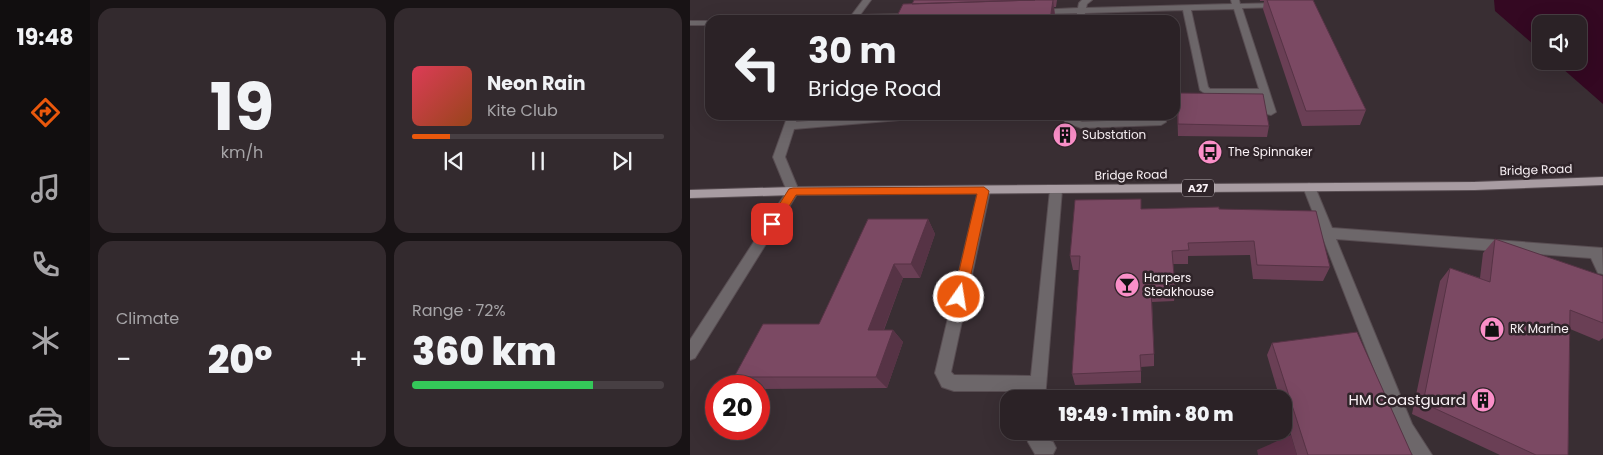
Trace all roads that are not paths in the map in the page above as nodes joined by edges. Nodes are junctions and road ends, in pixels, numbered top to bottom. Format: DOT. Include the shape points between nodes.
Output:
graph roads {
  1 [pos="867,0"];
  2 [pos="1236,3"];
  3 [pos="1285,4"];
  4 [pos="1082,7"];
  5 [pos="1186,8"];
  6 [pos="1031,12"];
  7 [pos="856,15"];
  8 [pos="690,23"];
  9 [pos="705,23"];
  10 [pos="1264,92"];
  11 [pos="1271,112"];
  12 [pos="792,120"];
  13 [pos="1069,120"];
  14 [pos="1108,120"];
  15 [pos="1130,120"];
  16 [pos="1161,120"];
  17 [pos="1603,181"];
  18 [pos="1309,187"];
  19 [pos="1056,190"];
  20 [pos="793,191"];
  21 [pos="984,191"];
  22 [pos="690,194"];
  23 [pos="1327,233"];
  24 [pos="1599,253"];
  25 [pos="1603,270"];
  26 [pos="690,353"];
  27 [pos="1027,390"];
  28 [pos="1037,390"];
  29 [pos="1036,440"];
  30 [pos="1047,448"];
  31 [pos="1423,455"];
  1 -- 7 [label="street"];
  2 -- 3 [label="street"];
  2 -- 5 [label="street"];
  2 -- 10 [label="street"];
  4 -- 5 [label="street"];
  4 -- 6 [label="street"];
  5 -- 10 [label="street" via="1206,92"];
  8 -- 9 [label="street"];
  10 -- 11 [label="street"];
  12 -- 20 [label="street" via="779,157"];
  13 -- 14 [label="street" via="1081,125"];
  15 -- 16 [label="street"];
  17 -- 18 [label="main road, Bridge Road / A27"];
  18 -- 19 [label="main road, Bridge Road / A27"];
  18 -- 23 [label="street"];
  19 -- 21 [label="main road, Bridge Road / A27"];
  19 -- 28 [label="street"];
  20 -- 21 [label="main road, Bridge Road / A27"];
  20 -- 22 [label="main road, Bridge Road / A27"];
  20 -- 26 [label="street"];
  21 -- 27 [label="street" via="942,373 948,382"];
  23 -- 24 [label="street"];
  23 -- 31 [label="street" via="1406,430"];
  24 -- 25 [label="street"];
  29 -- 30 [label="street" via="1041,448"];
}
